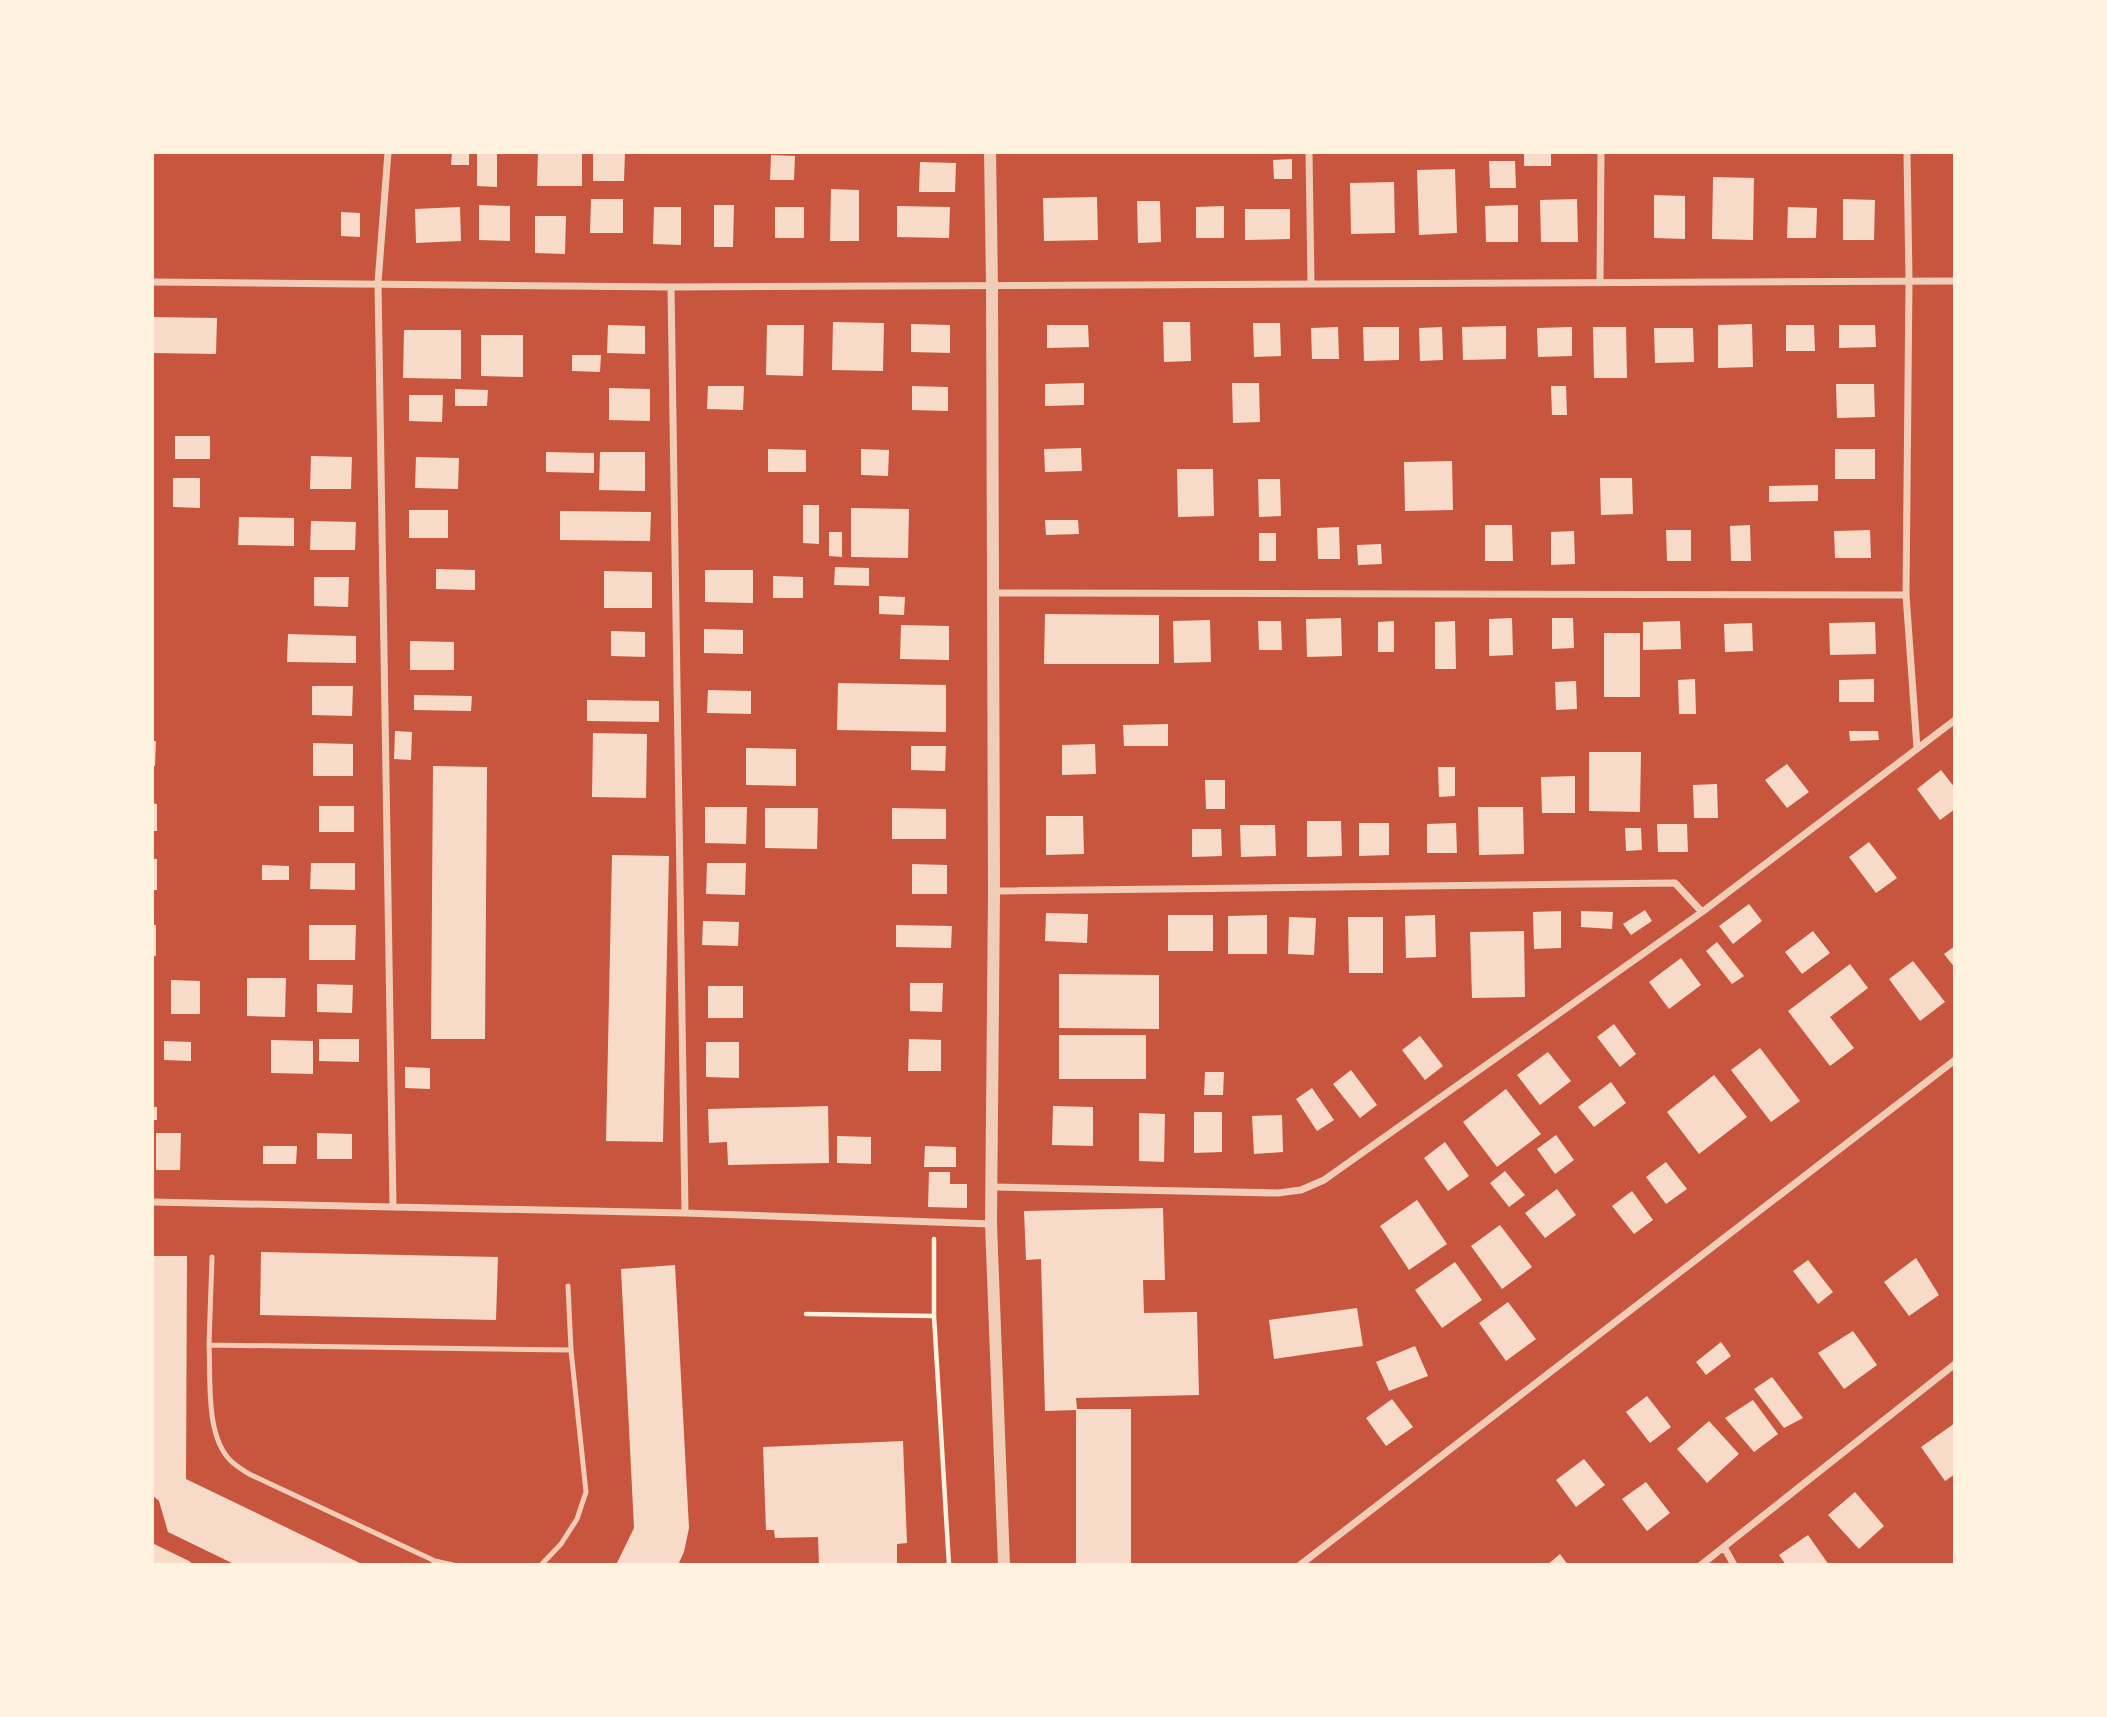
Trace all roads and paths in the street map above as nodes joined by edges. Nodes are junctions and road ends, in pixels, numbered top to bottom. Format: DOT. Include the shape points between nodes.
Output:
graph roads {
  1 [pos="388,152"];
  2 [pos="989,152"];
  3 [pos="1309,152"];
  4 [pos="1601,152"];
  5 [pos="1907,152"];
  6 [pos="1909,280"];
  7 [pos="1955,281"];
  8 [pos="152,282"];
  9 [pos="378,283"];
  10 [pos="1311,283"];
  11 [pos="1601,283"];
  12 [pos="992,285"];
  13 [pos="671,287"];
  14 [pos="992,593"];
  15 [pos="1906,595"];
  16 [pos="1955,720"];
  17 [pos="1917,748"];
  18 [pos="994,891"];
  19 [pos="1702,912"];
  20 [pos="1955,1060"];
  21 [pos="991,1187"];
  22 [pos="152,1202"];
  23 [pos="393,1206"];
  24 [pos="685,1213"];
  25 [pos="934,1224"];
  26 [pos="991,1224"];
  27 [pos="212,1257"];
  28 [pos="568,1286"];
  29 [pos="806,1314"];
  30 [pos="934,1316"];
  31 [pos="209,1345"];
  32 [pos="571,1350"];
  33 [pos="1955,1364"];
  34 [pos="1724,1547"];
  35 [pos="434,1563"];
  36 [pos="453,1565"];
  37 [pos="541,1565"];
  38 [pos="949,1565"];
  39 [pos="1004,1565"];
  40 [pos="1300,1565"];
  41 [pos="1701,1565"];
  42 [pos="1734,1565"];
  1 -- 9 [label="street"];
  2 -- 12 [label="street"];
  3 -- 10 [label="street"];
  4 -- 11 [label="street"];
  5 -- 6 [label="street"];
  6 -- 7 [label="street"];
  6 -- 11 [label="street"];
  6 -- 15 [label="street"];
  8 -- 9 [label="street"];
  9 -- 13 [label="street"];
  9 -- 23 [label="street"];
  10 -- 11 [label="street"];
  10 -- 12 [label="street"];
  12 -- 13 [label="street"];
  12 -- 14 [label="street"];
  13 -- 24 [label="street"];
  14 -- 15 [label="street"];
  14 -- 18 [label="street"];
  15 -- 17 [label="street"];
  16 -- 17 [label="street"];
  17 -- 19 [label="street"];
  18 -- 19 [label="street" via="1675,883"];
  18 -- 21 [label="street"];
  19 -- 21 [label="street" via="1324,1180 1301,1190"];
  20 -- 40 [label="street"];
  21 -- 26 [label="street"];
  22 -- 23 [label="street"];
  23 -- 24 [label="street"];
  24 -- 25 [label="street"];
  25 -- 26 [label="street"];
  25 -- 30 [label="path"];
  26 -- 39 [label="street"];
  27 -- 31 [label="lane"];
  28 -- 32 [label="lane"];
  29 -- 30 [label="path"];
  30 -- 38 [label="path"];
  31 -- 32 [label="lane"];
  31 -- 35 [label="lane" via="213,1419 218,1441 230,1461"];
  32 -- 37 [label="lane" via="586,1493 562,1544"];
  33 -- 34 [label="street"];
  34 -- 41 [label="street"];
  34 -- 42 [label="street"];
  35 -- 36 [label="lane"];
}
